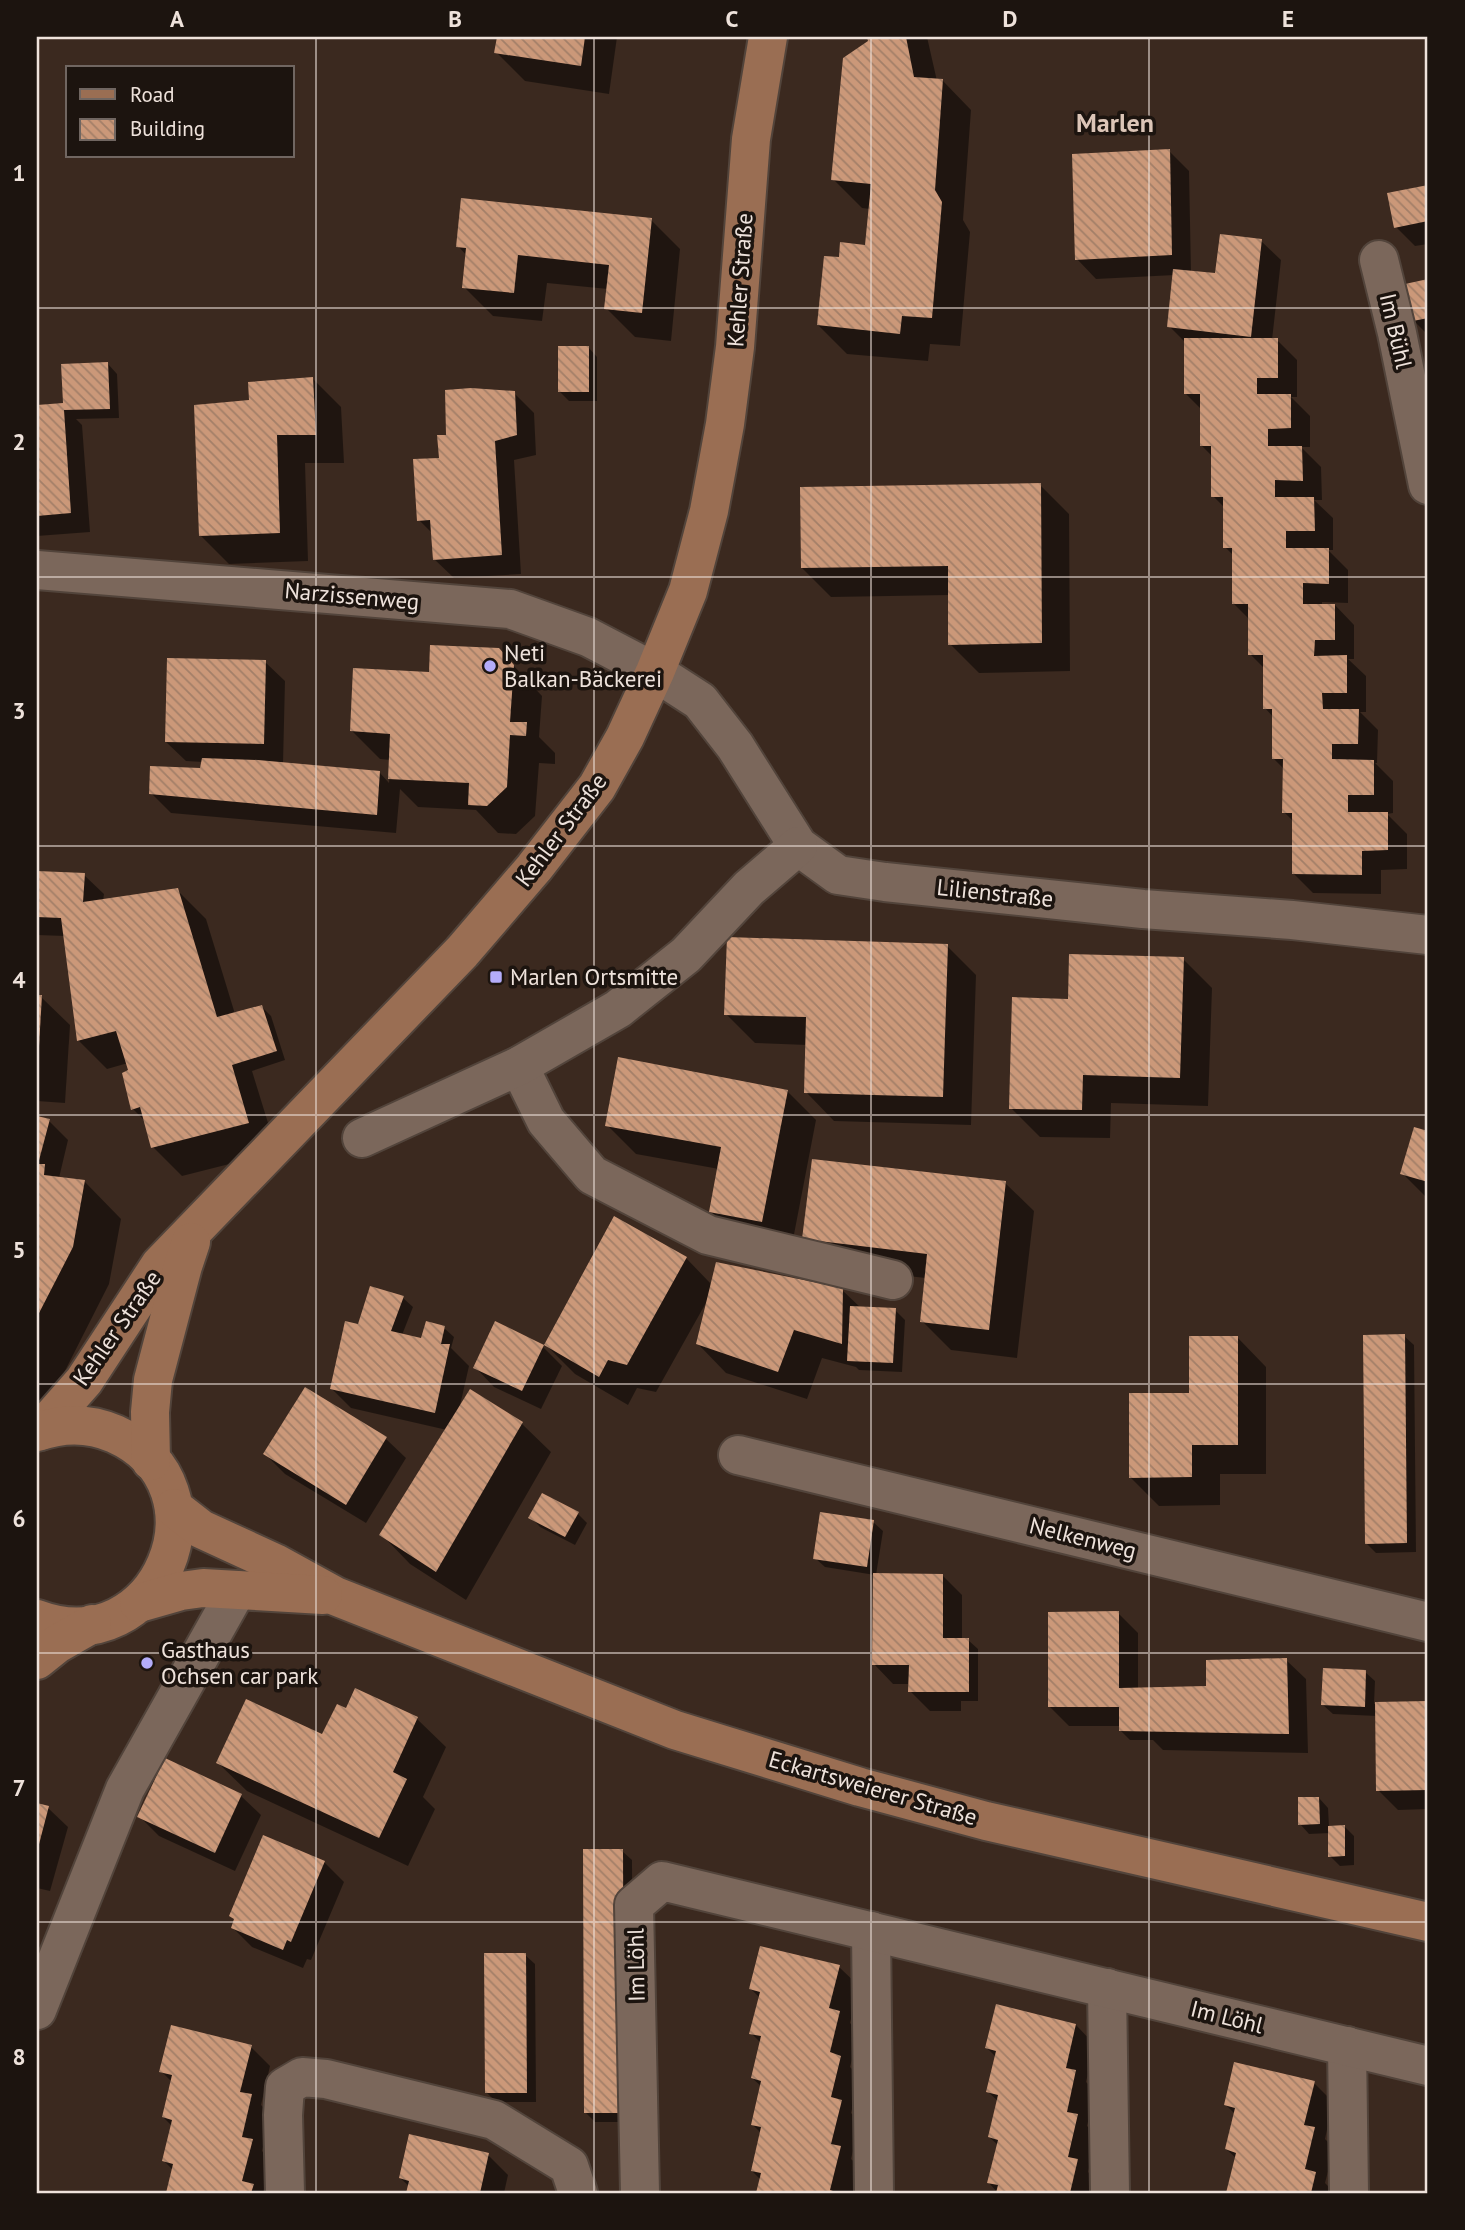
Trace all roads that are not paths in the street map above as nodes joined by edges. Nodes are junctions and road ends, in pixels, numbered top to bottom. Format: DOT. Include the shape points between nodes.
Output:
graph roads {
  1 [pos="768,37"];
  2 [pos="1379,260"];
  3 [pos="1428,485"];
  4 [pos="37,570"];
  5 [pos="655,672"];
  6 [pos="798,846"];
  7 [pos="1428,935"];
  8 [pos="519,1066"];
  9 [pos="362,1138"];
  10 [pos="197,1227"];
  11 [pos="893,1280"];
  12 [pos="38,1432"];
  13 [pos="738,1455"];
  14 [pos="151,1461"];
  15 [pos="174,1508"];
  16 [pos="237,1590"];
  17 [pos="335,1596"];
  18 [pos="139,1603"];
  19 [pos="37,1619"];
  20 [pos="1428,1622"];
  21 [pos="92,1624"];
  22 [pos="37,1660"];
  23 [pos="1428,1922"];
  24 [pos="872,1931"];
  25 [pos="1107,1988"];
  26 [pos="37,2010"];
  27 [pos="1346,2046"];
  28 [pos="1428,2066"];
  29 [pos="285,2193"];
  30 [pos="578,2193"];
  31 [pos="640,2193"];
  32 [pos="874,2193"];
  33 [pos="1110,2193"];
  34 [pos="1349,2193"];
  1 -- 5 [label="main road, Kehler Straße" via="751,139 725,424 688,591"];
  2 -- 3 [label="street, Im Bühl"];
  4 -- 5 [label="street, Narzissenweg" via="510,609 588,637"];
  5 -- 6 [label="street, Lilienstraße" via="701,701"];
  5 -- 10 [label="main road, Kehler Straße" via="597,787 534,868 462,953"];
  6 -- 7 [label="street, Lilienstraße" via="838,875 885,882"];
  6 -- 8 [label="street" via="648,986 618,1009"];
  8 -- 9 [label="street"];
  8 -- 11 [label="street" via="546,1121 592,1175 708,1235"];
  10 -- 12 [label="main road, Kehler Straße" via="160,1265 84,1381"];
  10 -- 14 [label="main road, Kehler Straße" via="153,1380"];
  12 -- 14 [label="main road, Kehler Straße" via="65,1425 92,1426 125,1438"];
  13 -- 20 [label="street, Nelkenweg"];
  14 -- 15 [label="main road, Kehler Straße" via="162,1475"];
  15 -- 17 [label="main road, Eckartsweierer Straße" via="201,1529"];
  15 -- 18 [label="main road, Kehler Straße" via="169,1559"];
  16 -- 17 [label="main road, Eckartsweierer Straße"];
  16 -- 18 [label="main road, Eckartsweierer Straße" via="203,1588"];
  16 -- 26 [label="street" via="125,1789"];
  17 -- 23 [label="main road, Eckartsweierer Straße" via="676,1730 860,1787 986,1821"];
  18 -- 21 [label="main road, Kehler Straße"];
  19 -- 21 [label="main road, Kehler Straße" via="75,1626"];
  21 -- 22 [label="main road, Kehler Straße"];
  24 -- 25 [label="street, Im Löhl"];
  24 -- 31 [label="street, Im Löhl" via="662,1881 634,1905"];
  24 -- 32 [label="street"];
  25 -- 27 [label="street, Im Löhl"];
  25 -- 33 [label="street"];
  27 -- 28 [label="street, Im Löhl"];
  27 -- 34 [label="street"];
  29 -- 30 [label="street" via="285,2087 302,2077 494,2120 569,2166"];
}
